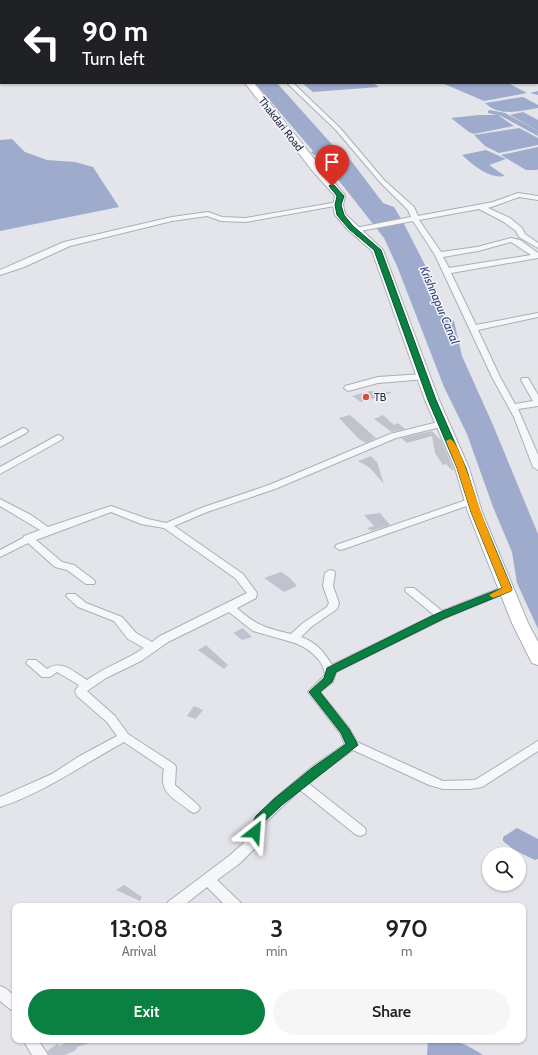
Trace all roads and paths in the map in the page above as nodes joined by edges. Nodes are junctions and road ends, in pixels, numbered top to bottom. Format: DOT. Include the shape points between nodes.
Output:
graph roads {
  1 [pos="250,84"];
  2 [pos="291,84"];
  3 [pos="538,198"];
  4 [pos="338,204"];
  5 [pos="479,206"];
  6 [pos="411,220"];
  7 [pos="360,229"];
  8 [pos="538,246"];
  9 [pos="439,255"];
  10 [pos="538,256"];
  11 [pos="447,271"];
  12 [pos="0,273"];
  13 [pos="538,315"];
  14 [pos="474,328"];
  15 [pos="423,377"];
  16 [pos="525,380"];
  17 [pos="348,388"];
  18 [pos="538,403"];
  19 [pos="512,407"];
  20 [pos="442,424"];
  21 [pos="23,431"];
  22 [pos="58,438"];
  23 [pos="0,444"];
  24 [pos="535,456"];
  25 [pos="538,467"];
  26 [pos="0,471"];
  27 [pos="472,501"];
  28 [pos="0,502"];
  29 [pos="167,526"];
  30 [pos="47,531"];
  31 [pos="28,538"];
  32 [pos="340,547"];
  33 [pos="0,554"];
  34 [pos="330,573"];
  35 [pos="90,582"];
  36 [pos="507,589"];
  37 [pos="410,590"];
  38 [pos="71,596"];
  39 [pos="230,607"];
  40 [pos="442,616"];
  41 [pos="292,639"];
  42 [pos="153,647"];
  43 [pos="538,659"];
  44 [pos="32,663"];
  45 [pos="330,671"];
  46 [pos="86,686"];
  47 [pos="124,737"];
  48 [pos="352,745"];
  49 [pos="538,745"];
  50 [pos="300,783"];
  51 [pos="0,802"];
  52 [pos="194,808"];
  53 [pos="360,832"];
  54 [pos="208,880"];
  55 [pos="178,903"];
  56 [pos="232,903"];
  57 [pos="0,992"];
  58 [pos="12,1003"];
  59 [pos="32,1043"];
  60 [pos="41,1055"];
  1 -- 4 [label="street, Thakdari Road" via="340,196"];
  2 -- 6 [label="street" via="338,129 382,181 410,209"];
  3 -- 5 [label="street" via="518,195 495,204"];
  4 -- 7 [label="street, Thakdari Road" via="340,215"];
  4 -- 12 [label="street" via="246,220 221,219 208,214 172,219 67,244"];
  5 -- 6 [label="street"];
  5 -- 8 [label="street" via="507,220 522,236"];
  6 -- 7 [label="street"];
  6 -- 9 [label="street"];
  7 -- 15 [label="street, Thakdari Road" via="377,250"];
  9 -- 10 [label="street" via="478,249 511,240"];
  9 -- 11 [label="street"];
  10 -- 11 [label="street"];
  11 -- 14 [label="street"];
  13 -- 14 [label="street"];
  14 -- 19 [label="street"];
  15 -- 17 [label="street" via="378,380"];
  15 -- 20 [label="street, Thakdari Road"];
  16 -- 18 [label="street"];
  18 -- 19 [label="street"];
  19 -- 24 [label="street"];
  20 -- 27 [label="street, Thakdari Road" via="462,468"];
  20 -- 29 [label="street" via="393,436 272,487 204,510"];
  21 -- 23 [label="street"];
  22 -- 26 [label="street"];
  24 -- 25 [label="street"];
  27 -- 32 [label="street"];
  27 -- 36 [label="street, Thakdari Road"];
  28 -- 30 [label="street" via="27,516"];
  29 -- 30 [label="street" via="145,522 111,509"];
  29 -- 39 [label="street" via="239,576 252,596"];
  30 -- 31 [label="street"];
  31 -- 33 [label="street"];
  31 -- 35 [label="street" via="59,565 70,567"];
  34 -- 41 [label="street" via="328,586 334,603 332,610 307,625"];
  36 -- 40 [label="street"];
  36 -- 43 [label="street, Thakdari Road"];
  37 -- 40 [label="street"];
  38 -- 42 [label="street" via="82,605 118,619 136,639"];
  39 -- 41 [label="street" via="257,629"];
  39 -- 42 [label="street" via="174,633"];
  40 -- 45 [label="street"];
  41 -- 45 [label="street" via="312,646"];
  42 -- 46 [label="street"];
  44 -- 46 [label="street" via="46,674 59,668"];
  45 -- 48 [label="street" via="328,680 314,692 345,731"];
  46 -- 47 [label="street" via="81,693 111,719"];
  47 -- 51 [label="street" via="56,777"];
  47 -- 52 [label="street" via="170,766 169,787"];
  48 -- 49 [label="street" via="433,782 470,786 484,781"];
  48 -- 50 [label="street"];
  50 -- 53 [label="street"];
  50 -- 54 [label="street" via="260,819 252,844"];
  54 -- 55 [label="street"];
  54 -- 56 [label="street"];
  57 -- 58 [label="street"];
  59 -- 60 [label="street"];
}
